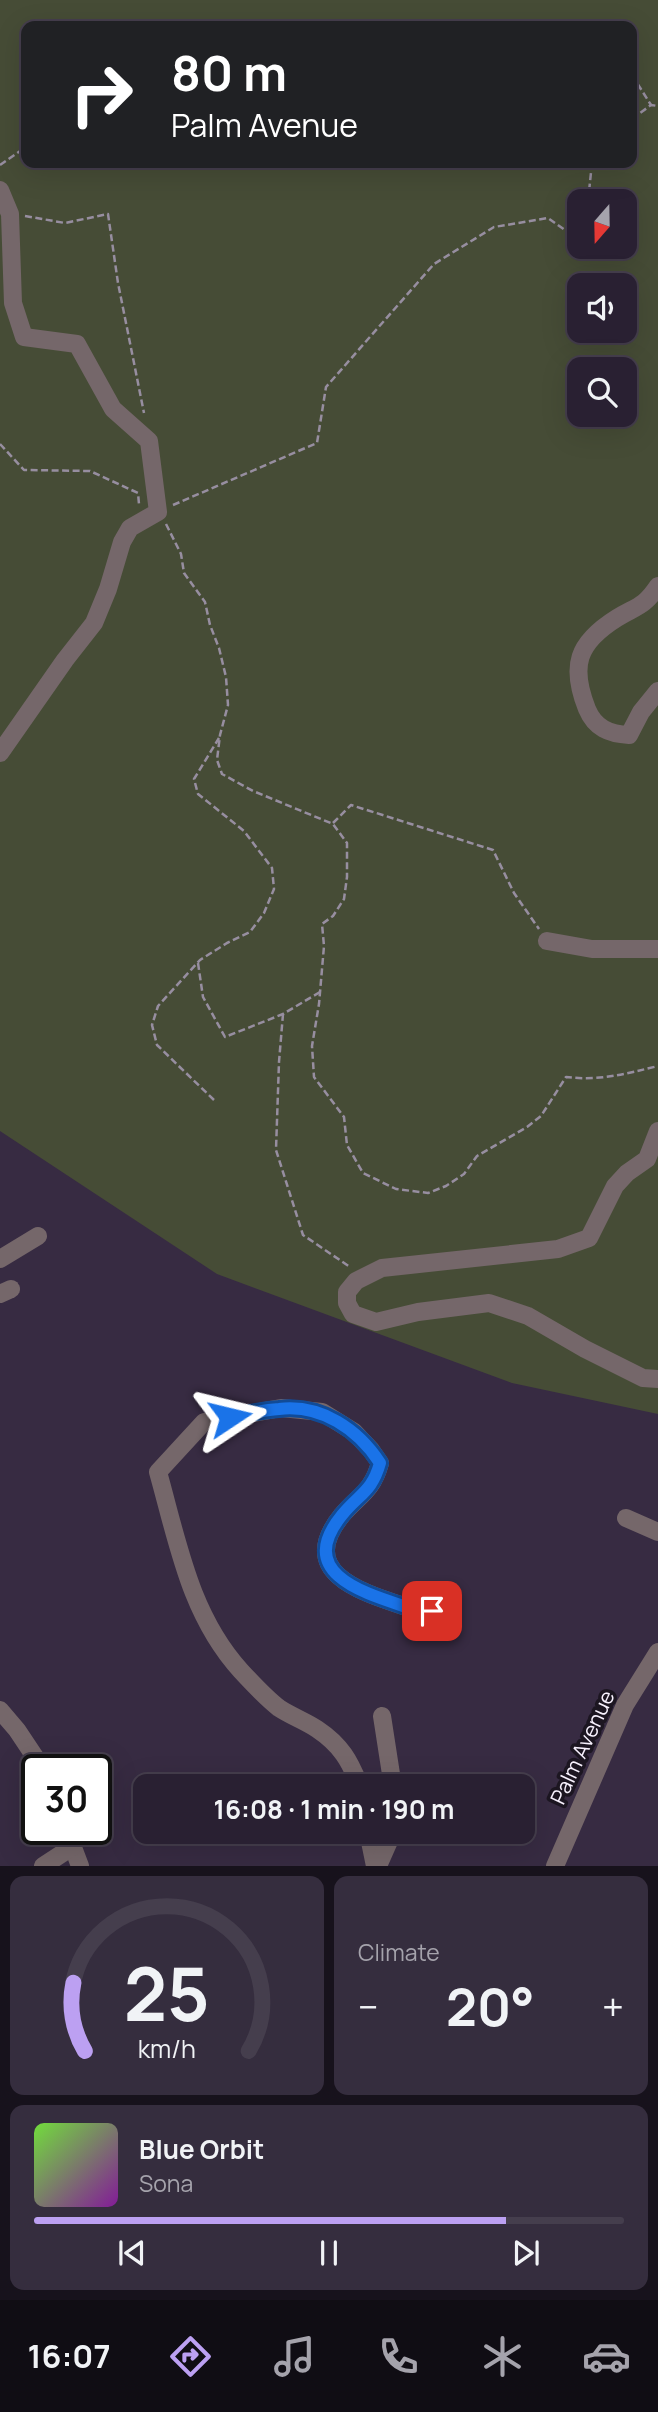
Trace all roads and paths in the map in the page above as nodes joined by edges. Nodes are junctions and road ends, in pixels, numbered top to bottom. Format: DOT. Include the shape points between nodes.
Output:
graph roads {
  1 [pos="637,83"];
  2 [pos="651,105"];
  3 [pos="658,106"];
  4 [pos="637,115"];
  5 [pos="21,150"];
  6 [pos="0,165"];
  7 [pos="591,168"];
  8 [pos="589,189"];
  9 [pos="0,190"];
  10 [pos="10,214"];
  11 [pos="567,231"];
  12 [pos="144,414"];
  13 [pos="0,444"];
  14 [pos="158,512"];
  15 [pos="141,521"];
  16 [pos="658,586"];
  17 [pos="658,691"];
  18 [pos="220,735"];
  19 [pos="0,753"];
  20 [pos="333,824"];
  21 [pos="547,941"];
  22 [pos="658,949"];
  23 [pos="198,962"];
  24 [pos="320,992"];
  25 [pos="282,1014"];
  26 [pos="658,1066"];
  27 [pos="214,1100"];
  28 [pos="658,1131"];
  29 [pos="38,1236"];
  30 [pos="0,1259"];
  31 [pos="364,1277"];
  32 [pos="658,1379"];
  33 [pos="626,1518"];
  34 [pos="658,1532"];
  35 [pos="438,1600"];
  36 [pos="658,1652"];
  37 [pos="0,1710"];
  38 [pos="382,1716"];
  39 [pos="33,1754"];
  40 [pos="355,1774"];
  41 [pos="391,1774"];
  42 [pos="371,1844"];
  43 [pos="387,1844"];
  44 [pos="72,1847"];
  45 [pos="43,1866"];
  46 [pos="80,1866"];
  47 [pos="376,1866"];
  48 [pos="555,1866"];
  1 -- 2 [label="path"];
  2 -- 3 [label="path"];
  2 -- 4 [label="path"];
  5 -- 6 [label="path"];
  7 -- 8 [label="path"];
  9 -- 10 [label="street"];
  10 -- 12 [label="path" via="65,223 108,214"];
  10 -- 14 [label="street" via="13,303 24,337 77,344 113,410 149,441"];
  11 -- 14 [label="path" via="548,218 494,227 434,264 326,387 317,443"];
  13 -- 15 [label="path" via="24,470 90,471 138,493"];
  14 -- 15 [label="street"];
  14 -- 18 [label="path" via="181,554 184,573 205,602 219,648 228,705"];
  15 -- 19 [label="street" via="122,542 94,623"];
  16 -- 17 [label="street" via="648,602 601,629 586,644 577,666 591,719 610,734 629,735"];
  18 -- 20 [label="path" via="217,760 222,774"];
  18 -- 23 [label="path" via="194,779 198,794 258,847 272,868 274,889 250,932"];
  20 -- 21 [label="path" via="351,805 493,850 514,893"];
  20 -- 24 [label="path" via="347,843 347,877 344,899 322,924"];
  21 -- 22 [label="street" via="592,949"];
  23 -- 25 [label="path" via="203,997 225,1037"];
  23 -- 27 [label="path" via="158,1006 152,1025 157,1045"];
  24 -- 25 [label="path"];
  24 -- 26 [label="path" via="312,1046 314,1077 344,1118 347,1145 363,1173 396,1189 428,1193 446,1186 464,1174 477,1156 541,1116 566,1077 613,1077"];
  25 -- 31 [label="path" via="276,1150 295,1211 303,1235"];
  28 -- 31 [label="street" via="647,1159 615,1186 589,1238 558,1249 382,1268"];
  29 -- 30 [label="street"];
  31 -- 32 [label="street" via="346,1292 347,1303 353,1314 376,1322 489,1303 528,1316 643,1378"];
  33 -- 34 [label="street"];
  35 -- 40 [label="street" via="432,1611 421,1612 347,1585 332,1572 327,1551 330,1532 375,1480 380,1463 354,1432 321,1412 281,1408 204,1422 159,1472 195,1600 215,1636 240,1670 280,1708 318,1730 350,1759"];
  36 -- 48 [label="street, Palm Avenue" via="625,1705"];
  37 -- 39 [label="street"];
  38 -- 41 [label="street"];
  42 -- 47 [label="street"];
  43 -- 47 [label="street"];
  44 -- 45 [label="street"];
  44 -- 46 [label="street"];
}
